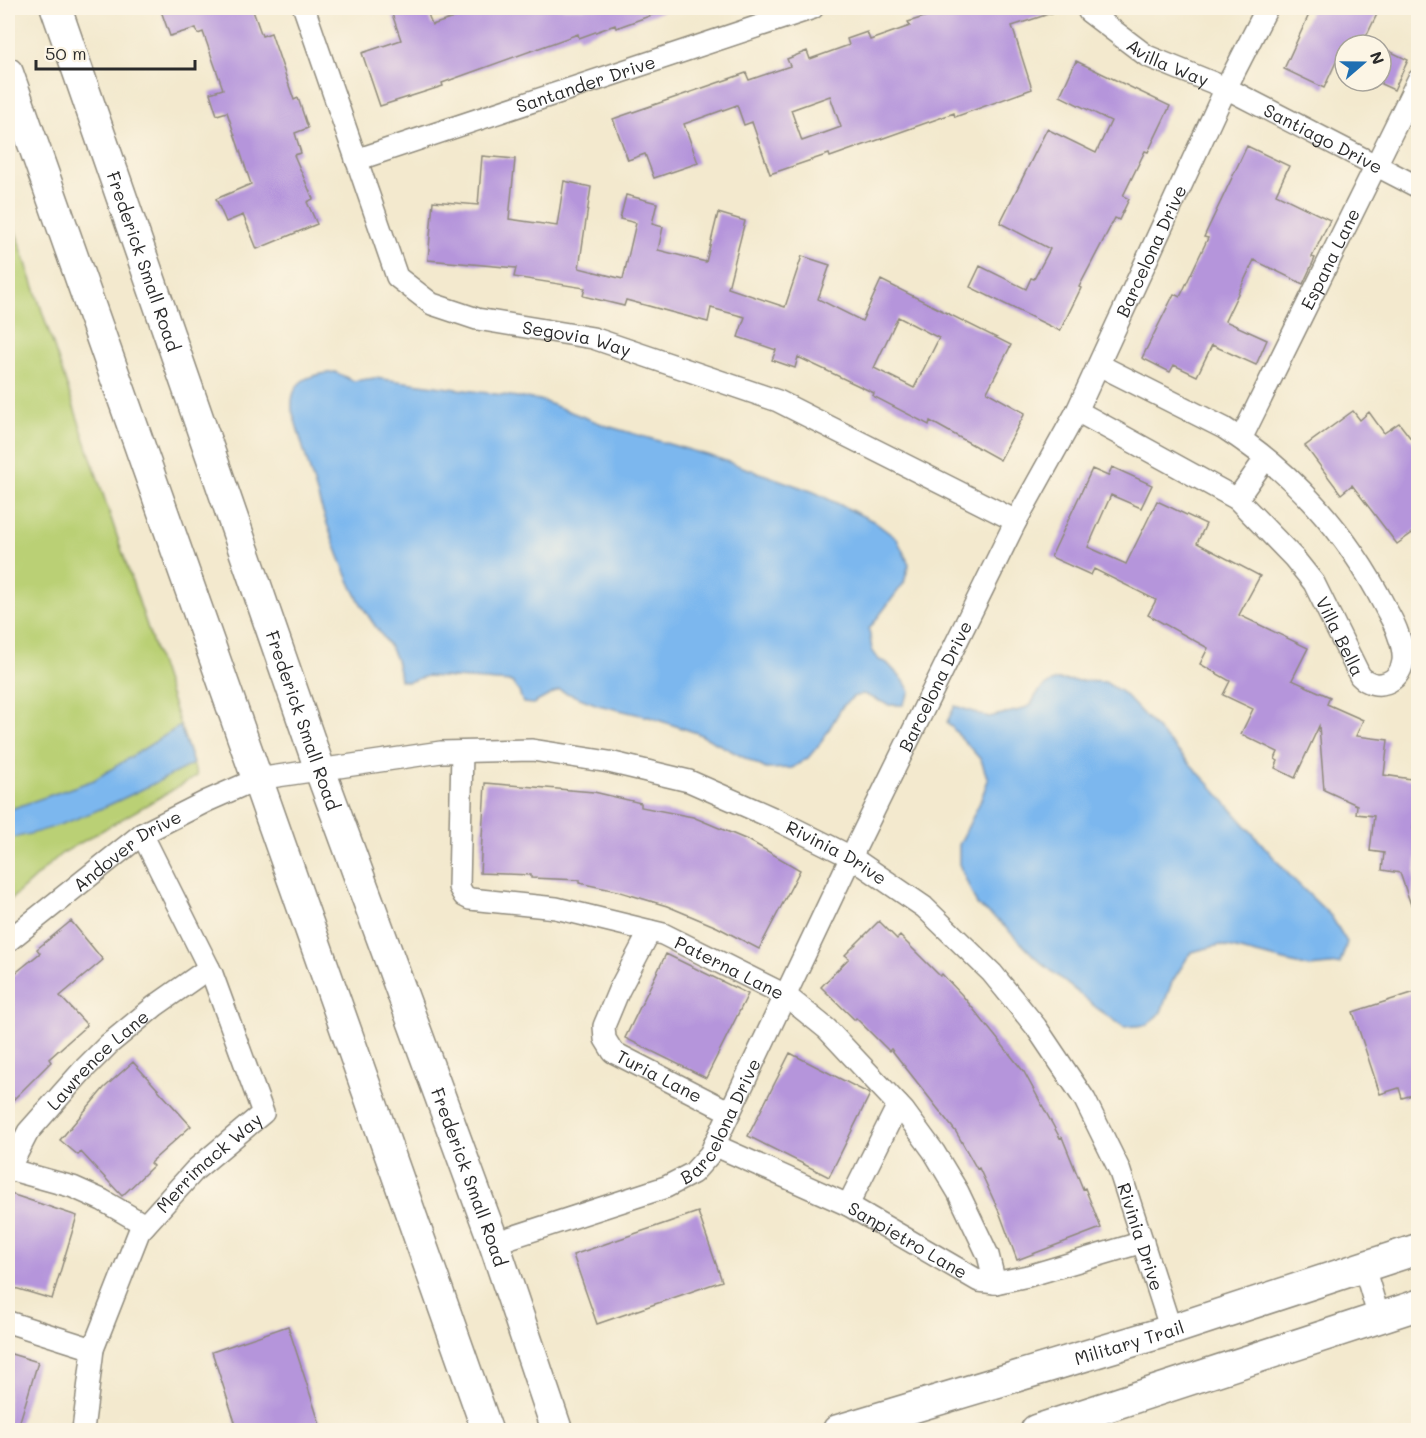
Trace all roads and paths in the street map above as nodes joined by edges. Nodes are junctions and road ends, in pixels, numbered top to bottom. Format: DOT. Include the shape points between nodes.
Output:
graph roads {
  1 [pos="56,8"];
  2 [pos="304,8"];
  3 [pos="813,8"];
  4 [pos="1087,8"];
  5 [pos="1267,8"];
  6 [pos="8,73"];
  7 [pos="1419,80"];
  8 [pos="1226,88"];
  9 [pos="356,160"];
  10 [pos="1376,167"];
  11 [pos="1419,187"];
  12 [pos="1099,365"];
  13 [pos="1077,411"];
  14 [pos="1240,439"];
  15 [pos="1265,459"];
  16 [pos="1237,499"];
  17 [pos="1016,521"];
  18 [pos="462,752"];
  19 [pos="320,770"];
  20 [pos="257,779"];
  21 [pos="142,834"];
  22 [pos="851,857"];
  23 [pos="650,931"];
  24 [pos="8,941"];
  25 [pos="209,968"];
  26 [pos="785,995"];
  27 [pos="898,1105"];
  28 [pos="729,1112"];
  29 [pos="714,1145"];
  30 [pos="8,1169"];
  31 [pos="848,1205"];
  32 [pos="145,1225"];
  33 [pos="1143,1242"];
  34 [pos="494,1244"];
  35 [pos="1419,1249"];
  36 [pos="1364,1267"];
  37 [pos="995,1283"];
  38 [pos="1419,1305"];
  39 [pos="1379,1318"];
  40 [pos="8,1322"];
  41 [pos="1170,1330"];
  42 [pos="93,1349"];
  43 [pos="83,1431"];
  44 [pos="487,1431"];
  45 [pos="557,1431"];
  46 [pos="838,1431"];
  47 [pos="1036,1431"];
  1 -- 19 [label="street, Frederick Small Road"];
  2 -- 9 [label="street, Segovia Way"];
  3 -- 9 [label="street, Santander Drive"];
  4 -- 8 [label="street, Avilla Way" via="1147,56"];
  5 -- 8 [label="street, Barcelona Drive"];
  6 -- 20 [label="street"];
  7 -- 10 [label="street, Espana Lane"];
  8 -- 10 [label="street, Santiago Drive"];
  8 -- 12 [label="street, Barcelona Drive"];
  9 -- 17 [label="street, Segovia Way" via="397,277 432,304 477,319 593,338 778,401"];
  10 -- 11 [label="street, Santiago Drive"];
  10 -- 14 [label="street, Espana Lane"];
  12 -- 13 [label="street, Barcelona Drive"];
  12 -- 14 [label="street, Villa Bella"];
  13 -- 16 [label="street, Villa Bella"];
  13 -- 17 [label="street, Barcelona Drive"];
  14 -- 15 [label="street, Villa Bella"];
  15 -- 16 [label="street"];
  15 -- 16 [label="street, Villa Bella" via="1317,506 1373,584 1403,648 1403,661 1392,680 1384,685 1364,681 1314,583"];
  17 -- 22 [label="street, Barcelona Drive"];
  18 -- 19 [label="street, Rivinia Drive"];
  18 -- 22 [label="street, Rivinia Drive" via="532,750 689,780"];
  18 -- 23 [label="street, Paterna Lane" via="459,887 464,896 556,908"];
  19 -- 20 [label="street, Rivinia Drive"];
  19 -- 34 [label="street, Frederick Small Road"];
  20 -- 21 [label="street, Andover Drive"];
  20 -- 44 [label="street"];
  21 -- 24 [label="street, Andover Drive"];
  21 -- 25 [label="street, Merrimack Way"];
  22 -- 26 [label="street, Barcelona Drive"];
  22 -- 33 [label="street, Rivinia Drive" via="924,907 992,974 1036,1028 1085,1100 1119,1169"];
  23 -- 26 [label="street, Paterna Lane"];
  23 -- 28 [label="street, Turia Lane" via="604,1026 605,1039 613,1052"];
  25 -- 30 [label="street, Lawrence Lane" via="109,1044 28,1132"];
  25 -- 32 [label="street, Merrimack Way" via="263,1113 195,1170"];
  26 -- 27 [label="street, Paterna Lane" via="827,1029"];
  26 -- 28 [label="street, Barcelona Drive"];
  27 -- 31 [label="street"];
  27 -- 37 [label="street, Paterna Lane" via="958,1192 988,1255"];
  28 -- 29 [label="street, Barcelona Drive"];
  29 -- 31 [label="street, Sanpietro Lane"];
  29 -- 34 [label="street, Barcelona Drive" via="693,1173 666,1187"];
  30 -- 32 [label="street" via="73,1186"];
  31 -- 37 [label="street, Sanpietro Lane" via="979,1281"];
  32 -- 42 [label="street, Merrimack Way"];
  33 -- 37 [label="street, Sanpietro Lane"];
  33 -- 41 [label="street, Rivinia Drive"];
  34 -- 45 [label="street, Frederick Small Road"];
  35 -- 36 [label="street, Military Trail"];
  36 -- 39 [label="street"];
  36 -- 41 [label="street, Military Trail"];
  38 -- 39 [label="street"];
  39 -- 47 [label="street"];
  40 -- 42 [label="street"];
  41 -- 46 [label="street, Military Trail"];
  42 -- 43 [label="street, Merrimack Way"];
}
